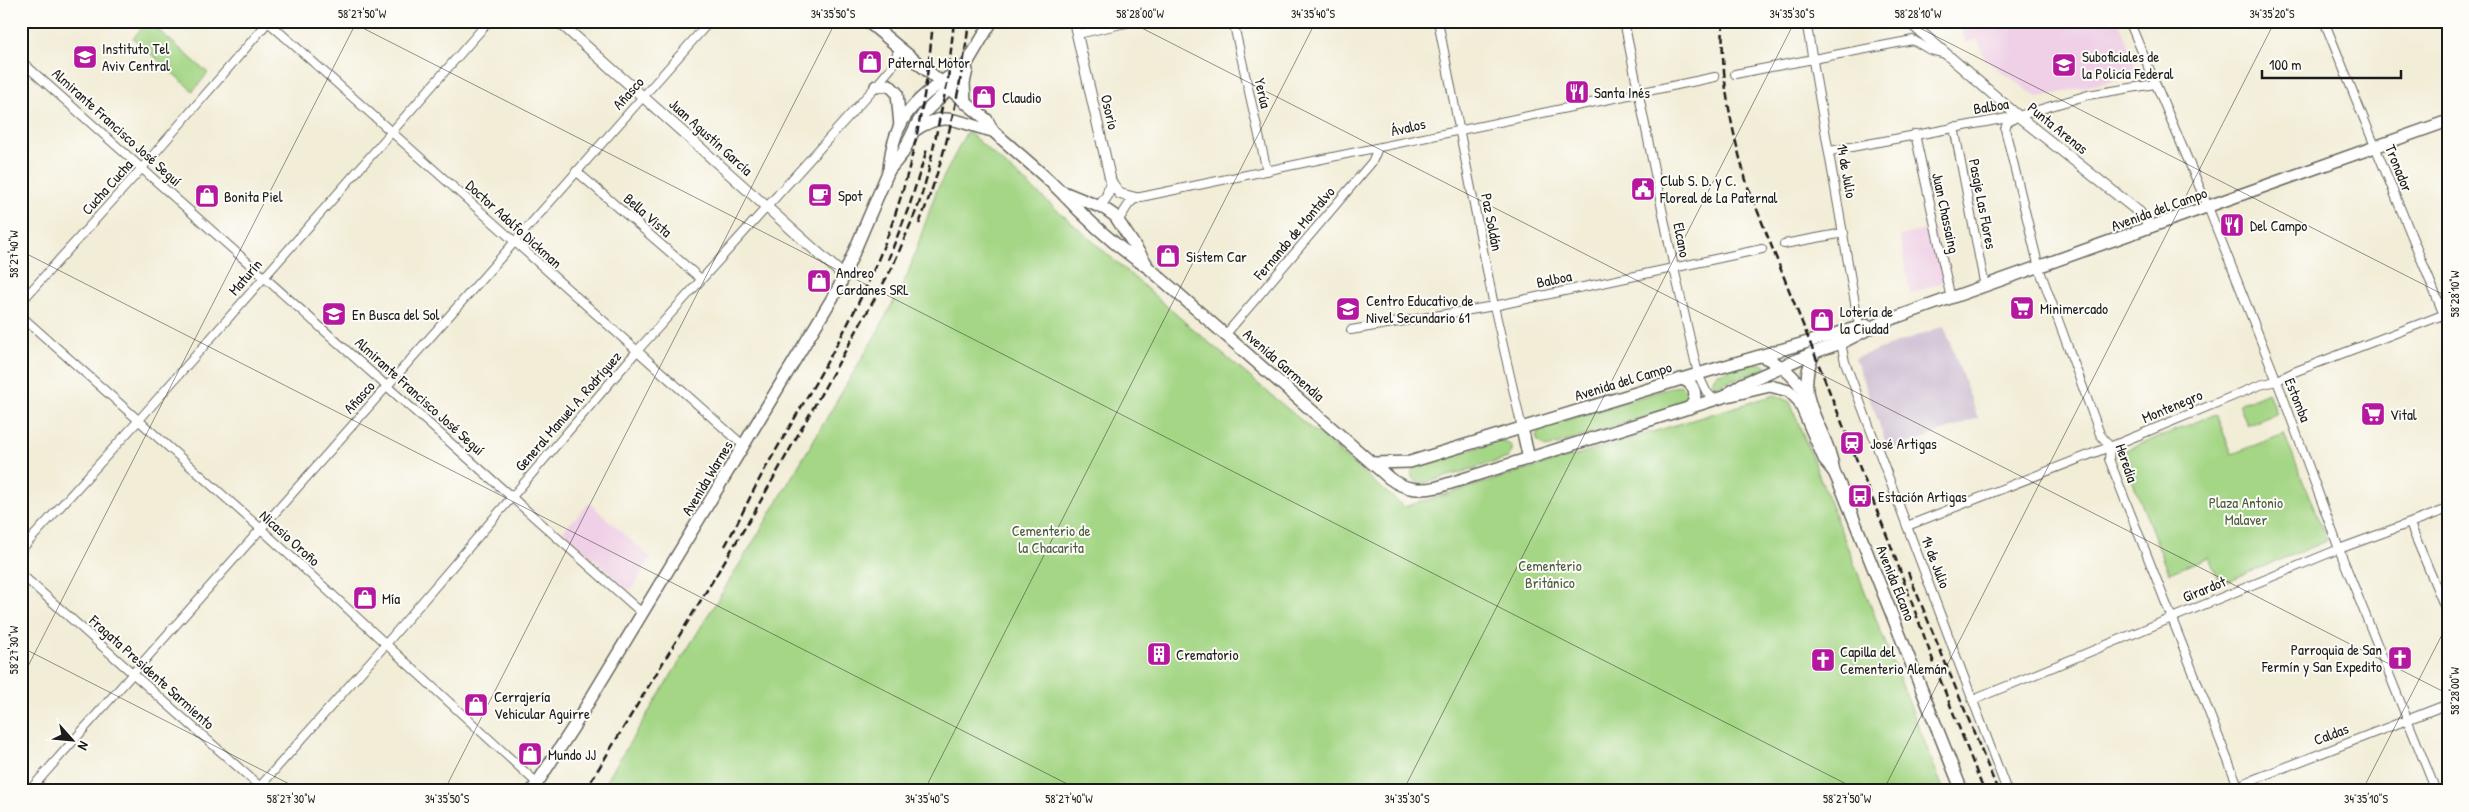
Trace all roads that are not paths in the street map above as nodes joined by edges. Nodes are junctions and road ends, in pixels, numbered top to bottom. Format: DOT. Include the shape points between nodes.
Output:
graph roads {
  1 [pos="489,21"];
  2 [pos="558,21"];
  3 [pos="710,21"];
  4 [pos="867,21"];
  5 [pos="992,21"];
  6 [pos="1074,21"];
  7 [pos="1135,21"];
  8 [pos="1233,21"];
  9 [pos="1438,21"];
  10 [pos="1624,21"];
  11 [pos="1806,21"];
  12 [pos="1908,21"];
  13 [pos="2129,21"];
  14 [pos="2324,21"];
  15 [pos="268,22"];
  16 [pos="1078,34"];
  17 [pos="899,49"];
  18 [pos="1945,54"];
  19 [pos="1813,58"];
  20 [pos="21,61"];
  21 [pos="968,64"];
  22 [pos="1736,74"];
  23 [pos="1715,77"];
  24 [pos="2155,84"];
  25 [pos="876,86"];
  26 [pos="945,86"];
  27 [pos="1639,93"];
  28 [pos="644,97"];
  29 [pos="965,103"];
  30 [pos="2018,116"];
  31 [pos="2448,121"];
  32 [pos="900,126"];
  33 [pos="1954,127"];
  34 [pos="1460,129"];
  35 [pos="391,132"];
  36 [pos="914,132"];
  37 [pos="993,132"];
  38 [pos="1915,134"];
  39 [pos="1378,148"];
  40 [pos="2376,148"];
  41 [pos="1830,151"];
  42 [pos="142,168"];
  43 [pos="890,170"];
  44 [pos="576,171"];
  45 [pos="1267,171"];
  46 [pos="1111,182"];
  47 [pos="1059,190"];
  48 [pos="1136,198"];
  49 [pos="767,207"];
  50 [pos="1100,207"];
  51 [pos="2208,207"];
  52 [pos="1118,221"];
  53 [pos="1094,226"];
  54 [pos="2151,227"];
  55 [pos="1844,233"];
  56 [pos="1104,234"];
  57 [pos="513,242"];
  58 [pos="1784,244"];
  59 [pos="1762,249"];
  60 [pos="1674,268"];
  61 [pos="2039,268"];
  62 [pos="1150,269"];
  63 [pos="844,276"];
  64 [pos="264,277"];
  65 [pos="702,279"];
  66 [pos="1985,287"];
  67 [pos="1951,299"];
  68 [pos="21,302"];
  69 [pos="1494,306"];
  70 [pos="2446,314"];
  71 [pos="21,316"];
  72 [pos="1880,323"];
  73 [pos="2448,325"];
  74 [pos="1859,326"];
  75 [pos="1351,330"];
  76 [pos="1226,334"];
  77 [pos="1840,343"];
  78 [pos="637,352"];
  79 [pos="1815,352"];
  80 [pos="1760,356"];
  81 [pos="1782,366"];
  82 [pos="1698,374"];
  83 [pos="1681,379"];
  84 [pos="2276,382"];
  85 [pos="388,385"];
  86 [pos="1800,395"];
  87 [pos="1718,398"];
  88 [pos="1689,408"];
  89 [pos="139,420"];
  90 [pos="1522,428"];
  91 [pos="744,446"];
  92 [pos="2110,447"];
  93 [pos="1529,459"];
  94 [pos="1374,463"];
  95 [pos="1397,484"];
  96 [pos="512,498"];
  97 [pos="2448,510"];
  98 [pos="2410,524"];
  99 [pos="1907,526"];
  100 [pos="261,529"];
  101 [pos="2339,549"];
  102 [pos="21,550"];
  103 [pos="21,574"];
  104 [pos="642,613"];
  105 [pos="2448,615"];
  106 [pos="2172,616"];
  107 [pos="386,644"];
  108 [pos="132,674"];
  109 [pos="1973,700"];
  110 [pos="2448,704"];
  111 [pos="2409,719"];
  112 [pos="538,788"];
  113 [pos="2239,788"];
  114 [pos="260,789"];
  115 [pos="29,791"];
  116 [pos="1962,791"];
  117 [pos="2007,791"];
  118 [pos="2224,791"];
  119 [pos="2436,791"];
  1 -- 35 [label="street, Maturín"];
  2 -- 28 [label="street, Juan Agustín García"];
  3 -- 28 [label="street, Añasco"];
  4 -- 17 [label="main road, Avenida Garmendia"];
  5 -- 21 [label="main road, Avenida Warnes"];
  6 -- 16 [label="street, Osorio"];
  7 -- 16 [label="street"];
  8 -- 45 [label="street, Yerúa"];
  9 -- 34 [label="street, Paz Soldán"];
  10 -- 27 [label="street, Elcano"];
  11 -- 19 [label="street, 14 de Julio"];
  12 -- 18 [label="street, Punta Arenas"];
  13 -- 24 [label="street, Estomba"];
  14 -- 40 [label="street, Tronador"];
  15 -- 35 [label="street, Doctor Adolfo Dickman"];
  15 -- 42 [label="street, Cucha Cucha"];
  16 -- 46 [label="street, Osorio"];
  17 -- 25 [label="street, General Manuel A. Rodríguez" via="891,68"];
  17 -- 26 [label="main road, Avenida Garmendia"];
  18 -- 19 [label="street, Punta Arenas" via="1913,40"];
  18 -- 30 [label="street, Punta Arenas"];
  19 -- 22 [label="street"];
  19 -- 41 [label="street, 14 de Julio"];
  20 -- 42 [label="street, Almirante Francisco José Seguí"];
  21 -- 26 [label="main road, Avenida Warnes"];
  21 -- 29 [label="main road" via="964,83"];
  23 -- 27 [label="street, Ávalos"];
  24 -- 30 [label="street, Balboa" via="2088,95"];
  24 -- 51 [label="street, Estomba"];
  25 -- 32 [label="main road" via="889,85 897,93"];
  25 -- 49 [label="street, General Manuel A. Rodríguez"];
  26 -- 29 [label="main road, Avenida Garmendia"];
  26 -- 32 [label="main road, Avenida Warnes" via="916,101"];
  26 -- 36 [label="main road, Avenida Warnes"];
  27 -- 34 [label="street, Ávalos"];
  27 -- 60 [label="street, Elcano"];
  28 -- 44 [label="street, Añasco"];
  28 -- 49 [label="street, Juan Agustín García"];
  29 -- 37 [label="main road, Avenida Garmendia" via="987,120"];
  30 -- 33 [label="street, Balboa"];
  30 -- 54 [label="street, Punta Arenas" via="2139,212"];
  30 -- 61 [label="street, Heredia" via="2005,128"];
  31 -- 40 [label="main road, Avenida del Campo"];
  32 -- 43 [label="main road, Avenida Warnes" via="891,148"];
  33 -- 38 [label="street, Balboa"];
  33 -- 66 [label="street, Pasaje Las Flores"];
  34 -- 39 [label="street, Ávalos"];
  34 -- 69 [label="street, Paz Soldán"];
  35 -- 57 [label="street, Doctor Adolfo Dickman"];
  35 -- 64 [label="street, Maturín"];
  36 -- 37 [label="main road" via="932,120 947,118"];
  36 -- 43 [label="main road, Avenida Warnes"];
  37 -- 47 [label="main road, Avenida Garmendia"];
  38 -- 41 [label="street, Balboa"];
  38 -- 67 [label="street, Juan Chassaing"];
  39 -- 45 [label="street, Ávalos"];
  39 -- 76 [label="street, Fernando de Montalvo" via="1372,162"];
  40 -- 51 [label="main road, Avenida del Campo"];
  40 -- 70 [label="street, Tronador"];
  41 -- 55 [label="street, 14 de Julio"];
  42 -- 64 [label="street, Almirante Francisco José Seguí"];
  42 -- 68 [label="street, Cucha Cucha"];
  43 -- 63 [label="main road, Avenida Warnes"];
  44 -- 57 [label="street, Añasco"];
  44 -- 65 [label="street, Bella Vista"];
  45 -- 48 [label="street, Ávalos"];
  46 -- 48 [label="street" via="1120,194"];
  46 -- 50 [label="street"];
  47 -- 50 [label="main road, Avenida Garmendia"];
  47 -- 53 [label="main road, Avenida Garmendia"];
  48 -- 52 [label="street"];
  49 -- 63 [label="street, Juan Agustín García"];
  49 -- 65 [label="street, General Manuel A. Rodríguez"];
  50 -- 52 [label="main road, Avenida Garmendia"];
  50 -- 53 [label="main road" via="1094,216"];
  51 -- 54 [label="main road, Avenida del Campo"];
  51 -- 84 [label="street, Estomba"];
  52 -- 56 [label="main road" via="1114,231"];
  52 -- 62 [label="main road, Avenida Garmendia"];
  53 -- 56 [label="main road, Avenida Garmendia"];
  54 -- 61 [label="main road, Avenida del Campo"];
  55 -- 58 [label="street"];
  55 -- 74 [label="street, 14 de Julio"];
  56 -- 62 [label="main road, Avenida Garmendia"];
  57 -- 78 [label="street, Doctor Adolfo Dickman"];
  57 -- 85 [label="street, Añasco"];
  59 -- 60 [label="street, Balboa"];
  60 -- 69 [label="street, Balboa"];
  60 -- 82 [label="street, Elcano"];
  61 -- 66 [label="main road, Avenida del Campo"];
  61 -- 92 [label="street, Heredia" via="2100,434"];
  62 -- 76 [label="main road, Avenida Garmendia"];
  63 -- 91 [label="main road, Avenida Warnes"];
  64 -- 85 [label="street, Almirante Francisco José Seguí"];
  64 -- 89 [label="street, Maturín"];
  65 -- 78 [label="street, General Manuel A. Rodríguez"];
  66 -- 67 [label="main road, Avenida del Campo"];
  67 -- 72 [label="main road, Avenida del Campo"];
  69 -- 75 [label="street, Balboa"];
  69 -- 90 [label="street, Paz Soldán"];
  70 -- 73 [label="street, Tronador"];
  70 -- 84 [label="street, Montenegro" via="2294,372"];
  71 -- 89 [label="street, Nicasio Oroño"];
  72 -- 74 [label="main road, Avenida del Campo"];
  72 -- 77 [label="main road, Avenida del Campo"];
  74 -- 80 [label="main road, Avenida del Campo"];
  76 -- 94 [label="main road, Avenida Garmendia"];
  77 -- 79 [label="main road, Avenida del Campo"];
  77 -- 99 [label="street, 14 de Julio"];
  78 -- 91 [label="street, Doctor Adolfo Dickman"];
  78 -- 96 [label="street, General Manuel A. Rodríguez"];
  79 -- 81 [label="main road, Avenida del Campo"];
  79 -- 86 [label="main road, Avenida Elcano"];
  80 -- 81 [label="main road"];
  80 -- 82 [label="main road, Avenida del Campo"];
  81 -- 86 [label="main road" via="1796,380"];
  81 -- 87 [label="main road, Avenida del Campo"];
  82 -- 83 [label="main road, Avenida del Campo"];
  82 -- 87 [label="street, Elcano" via="1706,391"];
  83 -- 88 [label="main road" via="1690,383 1695,391"];
  83 -- 90 [label="main road, Avenida del Campo"];
  84 -- 92 [label="street, Montenegro" via="2260,385"];
  84 -- 101 [label="street, Estomba"];
  85 -- 96 [label="street, Almirante Francisco José Seguí"];
  85 -- 100 [label="street, Añasco"];
  86 -- 87 [label="main road, Avenida del Campo" via="1770,386"];
  86 -- 116 [label="main road, Avenida Elcano" via="1914,667"];
  87 -- 88 [label="main road, Avenida del Campo"];
  88 -- 93 [label="main road, Avenida del Campo"];
  89 -- 100 [label="street, Nicasio Oroño"];
  89 -- 102 [label="street, Maturín"];
  90 -- 93 [label="main road"];
  90 -- 94 [label="main road, Avenida del Campo" via="1410,462"];
  91 -- 104 [label="main road, Avenida Warnes"];
  92 -- 99 [label="street, Montenegro"];
  92 -- 106 [label="street, Heredia" via="2109,459"];
  93 -- 95 [label="main road, Avenida del Campo" via="1427,489 1416,490"];
  94 -- 95 [label="main road, Avenida Garmendia"];
  96 -- 104 [label="street, Almirante Francisco José Seguí"];
  96 -- 107 [label="street, General Manuel A. Rodríguez"];
  97 -- 98 [label="street, Girardot"];
  98 -- 101 [label="street, Girardot"];
  98 -- 105 [label="street"];
  99 -- 109 [label="street, 14 de Julio"];
  100 -- 107 [label="street, Nicasio Oroño"];
  100 -- 108 [label="street, Añasco"];
  101 -- 106 [label="street, Girardot"];
  101 -- 111 [label="street, Estomba"];
  103 -- 108 [label="street, Fragata Presidente Sarmiento"];
  104 -- 112 [label="main road, Avenida Warnes"];
  106 -- 109 [label="street, Girardot"];
  106 -- 113 [label="street, Heredia"];
  107 -- 112 [label="street, Nicasio Oroño"];
  107 -- 114 [label="street, General Manuel A. Rodríguez"];
  108 -- 114 [label="street, Fragata Presidente Sarmiento"];
  108 -- 115 [label="street, Añasco"];
  109 -- 117 [label="street, 14 de Julio"];
  110 -- 111 [label="street, Caldas"];
  111 -- 113 [label="street, Caldas"];
  111 -- 119 [label="street, Estomba"];
  113 -- 118 [label="street, Caldas"];
}
